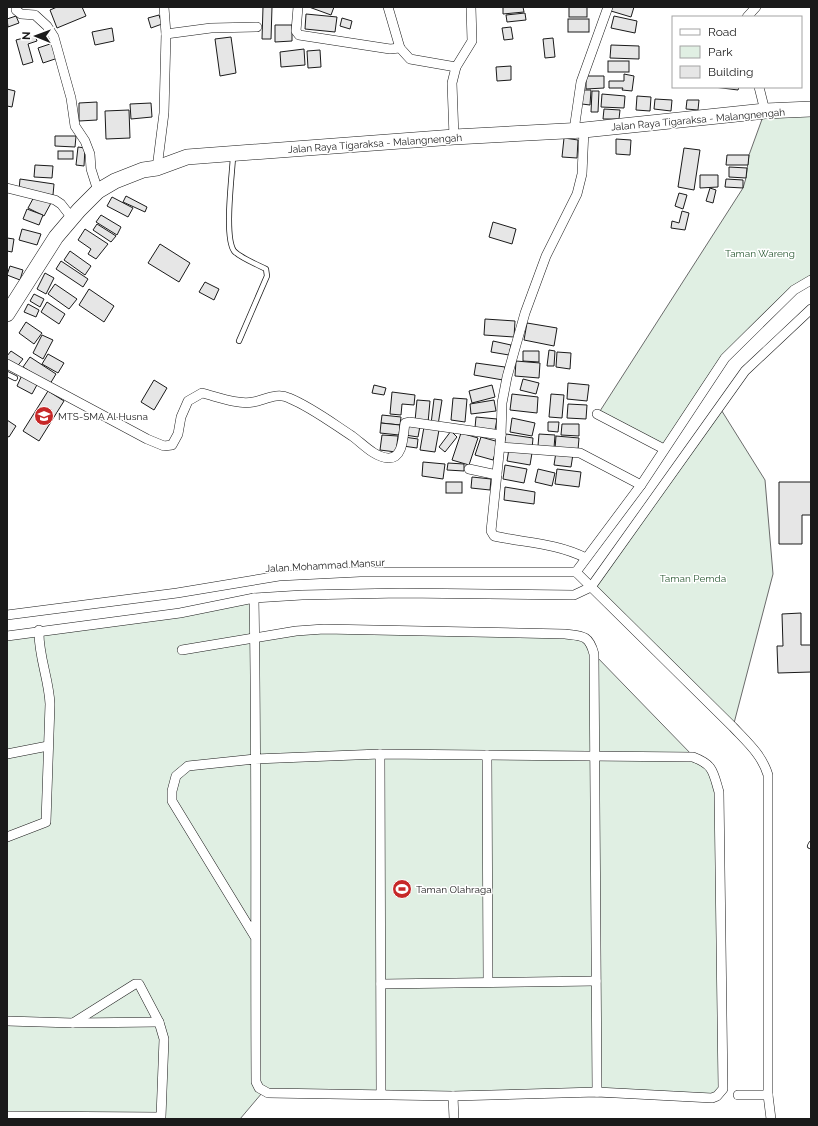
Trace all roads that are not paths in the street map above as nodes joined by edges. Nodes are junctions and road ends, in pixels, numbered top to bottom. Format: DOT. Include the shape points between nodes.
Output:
graph roads {
  1 [pos="16,7"];
  2 [pos="164,7"];
  3 [pos="298,7"];
  4 [pos="388,7"];
  5 [pos="470,7"];
  6 [pos="608,7"];
  7 [pos="756,7"];
  8 [pos="748,16"];
  9 [pos="257,27"];
  10 [pos="166,34"];
  11 [pos="400,48"];
  12 [pos="456,67"];
  13 [pos="759,88"];
  14 [pos="811,109"];
  15 [pos="766,111"];
  16 [pos="579,130"];
  17 [pos="454,137"];
  18 [pos="233,153"];
  19 [pos="157,168"];
  20 [pos="7,188"];
  21 [pos="98,192"];
  22 [pos="72,218"];
  23 [pos="811,280"];
  24 [pos="811,309"];
  25 [pos="7,314"];
  26 [pos="239,342"];
  27 [pos="7,364"];
  28 [pos="7,374"];
  29 [pos="15,378"];
  30 [pos="597,414"];
  31 [pos="501,435"];
  32 [pos="500,447"];
  33 [pos="664,450"];
  34 [pos="469,469"];
  35 [pos="497,475"];
  36 [pos="641,485"];
  37 [pos="586,558"];
  38 [pos="576,572"];
  39 [pos="591,587"];
  40 [pos="254,598"];
  41 [pos="7,615"];
  42 [pos="39,630"];
  43 [pos="7,636"];
  44 [pos="254,638"];
  45 [pos="182,650"];
  46 [pos="48,746"];
  47 [pos="7,754"];
  48 [pos="380,754"];
  49 [pos="487,755"];
  50 [pos="594,755"];
  51 [pos="255,759"];
  52 [pos="7,837"];
  53 [pos="255,937"];
  54 [pos="596,981"];
  55 [pos="488,982"];
  56 [pos="381,984"];
  57 [pos="7,1021"];
  58 [pos="159,1022"];
  59 [pos="73,1023"];
  60 [pos="597,1092"];
  61 [pos="381,1094"];
  62 [pos="738,1095"];
  63 [pos="453,1096"];
  64 [pos="768,1096"];
  65 [pos="7,1116"];
  66 [pos="454,1119"];
  67 [pos="771,1119"];
  1 -- 21 [label="street" via="21,14 34,15 54,37 71,98 75,126 90,154 91,169"];
  2 -- 10 [label="street"];
  3 -- 11 [label="street" via="296,31 299,35 375,47"];
  4 -- 11 [label="street"];
  5 -- 12 [label="street" via="472,41"];
  6 -- 16 [label="street" via="581,82"];
  7 -- 8 [label="street"];
  9 -- 10 [label="street" via="211,28"];
  10 -- 19 [label="street" via="164,113"];
  11 -- 12 [label="street" via="410,59"];
  12 -- 17 [label="street" via="452,84"];
  13 -- 15 [label="street"];
  14 -- 15 [label="main road, Jalan Raya Tigaraksa - Malangnengah"];
  15 -- 16 [label="main road, Jalan Raya Tigaraksa - Malangnengah"];
  16 -- 17 [label="main road, Jalan Raya Tigaraksa - Malangnengah"];
  16 -- 31 [label="street" via="582,174 577,194 546,256 524,313 503,395"];
  17 -- 18 [label="main road, Jalan Raya Tigaraksa - Malangnengah"];
  18 -- 19 [label="main road, Jalan Raya Tigaraksa - Malangnengah" via="187,157"];
  18 -- 26 [label="lane" via="228,222 230,243 235,252 266,269 267,276"];
  19 -- 21 [label="main road, Jalan Raya Tigaraksa - Malangnengah" via="143,170 115,181"];
  20 -- 22 [label="street" via="55,200 62,204"];
  21 -- 22 [label="main road, Jalan Raya Tigaraksa - Malangnengah"];
  22 -- 25 [label="main road, Jalan Raya Tigaraksa - Malangnengah" via="56,237"];
  23 -- 33 [label="street" via="794,290 725,358"];
  24 -- 39 [label="street" via="745,371"];
  27 -- 31 [label="street" via="164,446 172,445 178,434 181,417 188,401 202,393 252,403 275,396 289,398 338,426 377,455 388,458 394,457 400,451 405,423"];
  28 -- 29 [label="lane"];
  30 -- 33 [label="street"];
  31 -- 32 [label="street"];
  32 -- 35 [label="street"];
  32 -- 36 [label="street" via="580,453"];
  33 -- 36 [label="street"];
  34 -- 35 [label="street"];
  35 -- 37 [label="street" via="493,535 546,544 570,550"];
  36 -- 37 [label="street"];
  37 -- 38 [label="street"];
  38 -- 39 [label="street"];
  38 -- 41 [label="street, Jalan Mohammad Mansur" via="360,572 279,576 177,593"];
  39 -- 40 [label="street" via="574,595 408,593"];
  39 -- 64 [label="street" via="759,754 765,765 768,775"];
  40 -- 42 [label="street" via="180,613"];
  40 -- 44 [label="street"];
  42 -- 43 [label="street"];
  42 -- 46 [label="street" via="38,639 49,685"];
  44 -- 45 [label="street"];
  44 -- 50 [label="street" via="307,630 361,628 565,634 586,638 591,642 594,654"];
  44 -- 51 [label="street"];
  46 -- 47 [label="street"];
  46 -- 52 [label="street" via="46,822"];
  48 -- 49 [label="street"];
  48 -- 51 [label="street"];
  48 -- 56 [label="street"];
  49 -- 50 [label="street"];
  49 -- 55 [label="street"];
  50 -- 54 [label="street"];
  50 -- 60 [label="street" via="693,756 706,762 712,771 720,792 723,1076 723,1089 712,1098"];
  51 -- 53 [label="street"];
  51 -- 53 [label="street" via="188,766 176,776 172,801"];
  53 -- 61 [label="street" via="256,1082 259,1088 268,1093"];
  54 -- 55 [label="street"];
  54 -- 60 [label="street"];
  55 -- 56 [label="street"];
  56 -- 61 [label="street"];
  57 -- 59 [label="street"];
  58 -- 59 [label="street"];
  58 -- 59 [label="street" via="138,983"];
  58 -- 65 [label="street" via="164,1039 161,1117"];
  60 -- 63 [label="street"];
  61 -- 63 [label="street"];
  62 -- 64 [label="street"];
  63 -- 66 [label="street"];
  64 -- 67 [label="street"];
}
